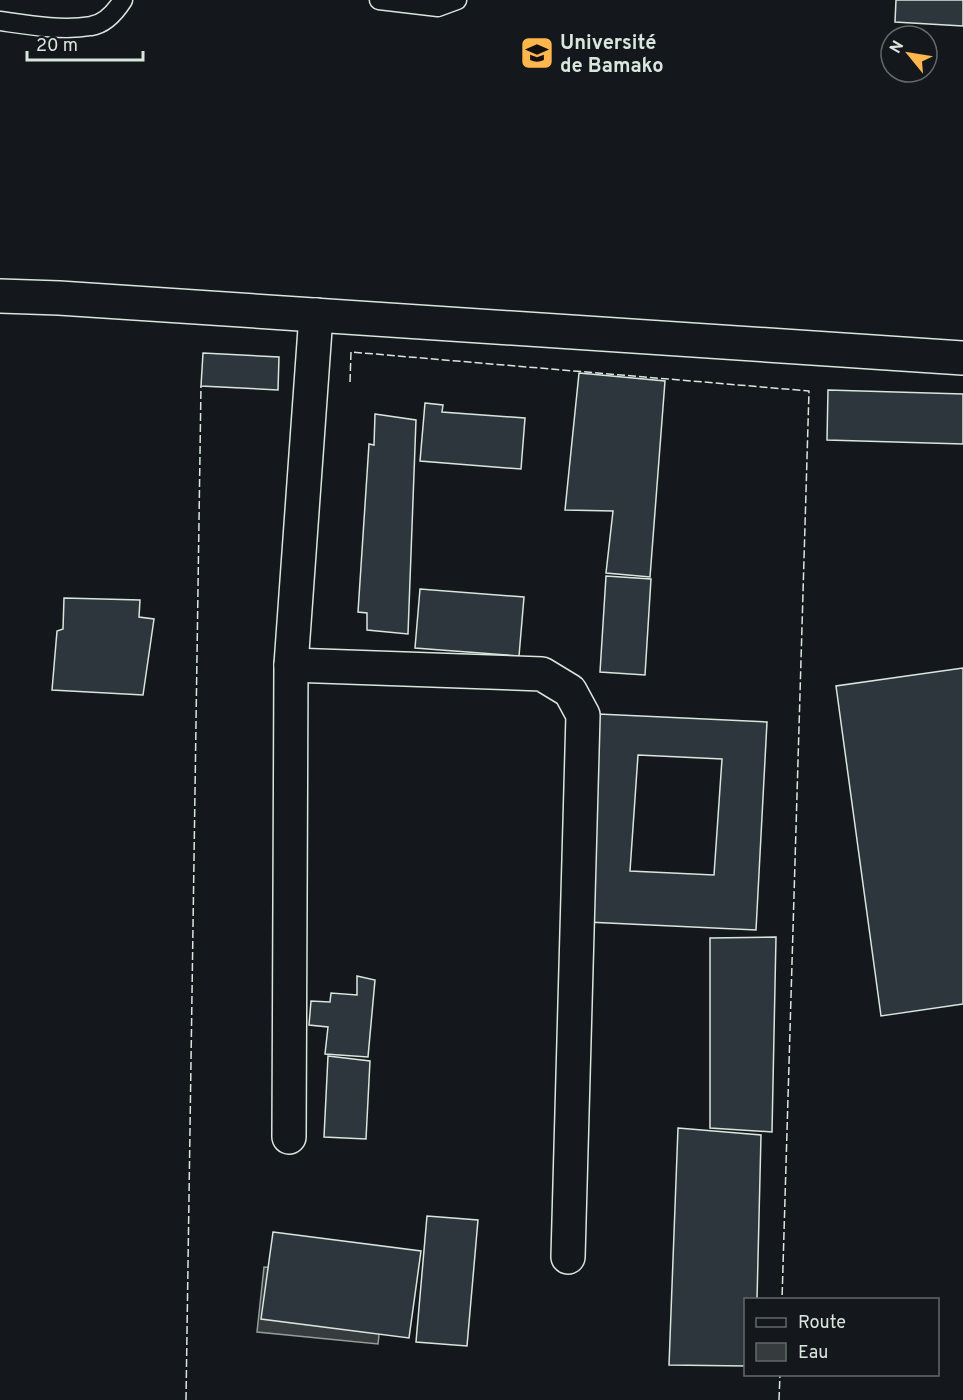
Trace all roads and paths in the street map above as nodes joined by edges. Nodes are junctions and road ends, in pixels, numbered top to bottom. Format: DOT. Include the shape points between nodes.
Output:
graph roads {
  1 [pos="123,0"];
  2 [pos="379,0"];
  3 [pos="457,0"];
  4 [pos="0,21"];
  5 [pos="0,296"];
  6 [pos="316,315"];
  7 [pos="963,358"];
  8 [pos="291,665"];
  9 [pos="289,1137"];
  10 [pos="568,1257"];
  1 -- 4 [label="lane" via="115,13 93,26 31,26"];
  2 -- 3 [label="lane" via="438,8"];
  5 -- 6 [label="street"];
  6 -- 7 [label="street"];
  6 -- 8 [label="street"];
  8 -- 9 [label="street"];
  8 -- 10 [label="street" via="542,674 570,692 583,716"];
}
